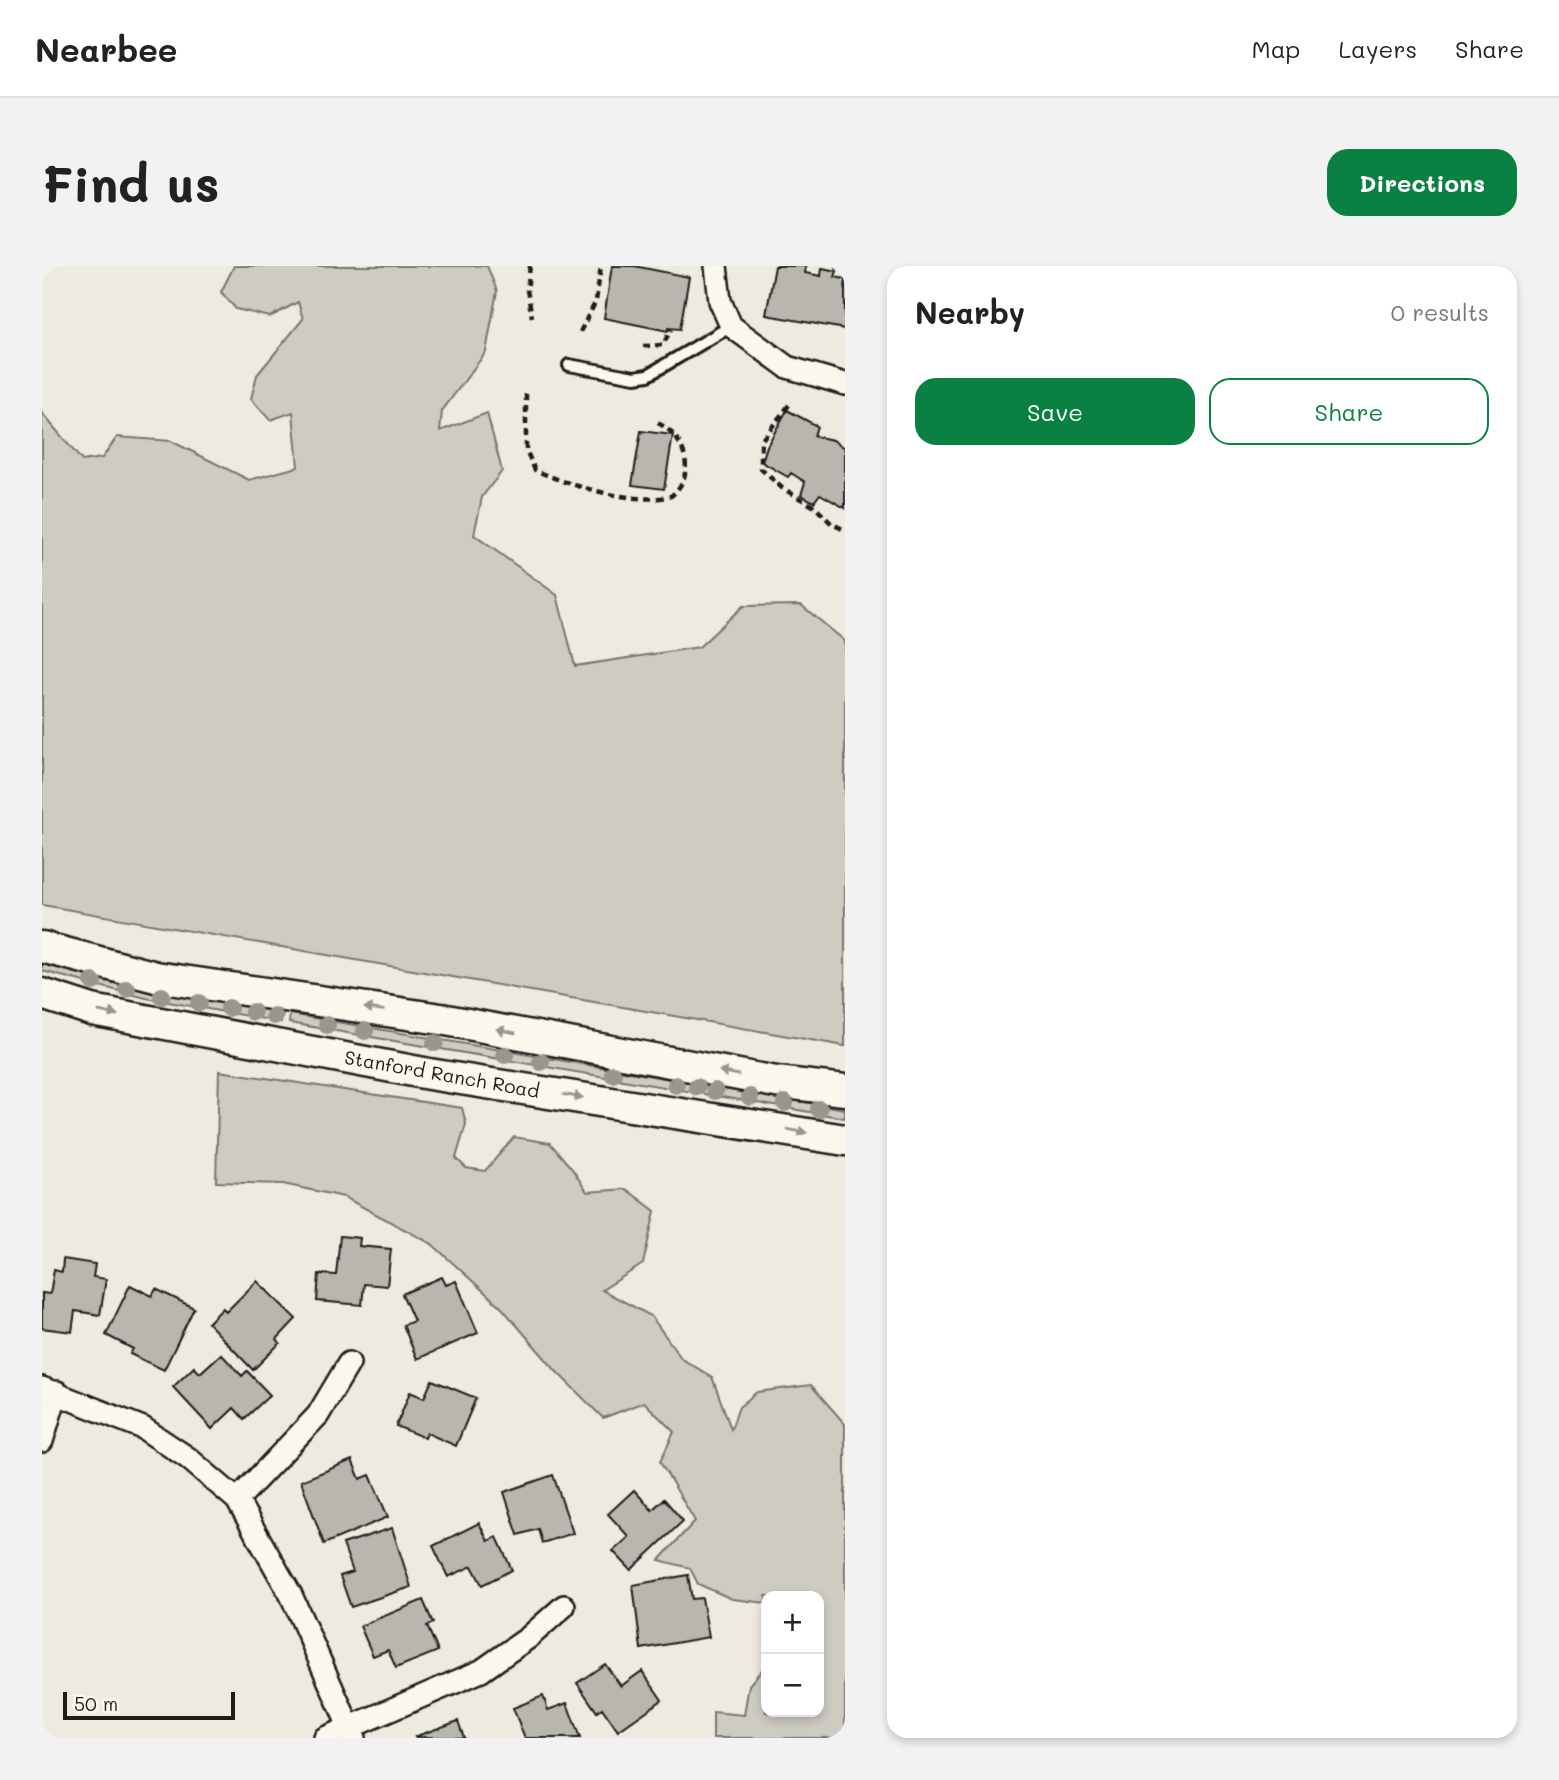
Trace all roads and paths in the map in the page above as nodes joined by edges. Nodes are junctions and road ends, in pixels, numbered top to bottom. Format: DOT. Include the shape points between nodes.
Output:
graph roads {
  1 [pos="530,266"];
  2 [pos="601,266"];
  3 [pos="716,266"];
  4 [pos="835,266"];
  5 [pos="845,268"];
  6 [pos="532,317"];
  7 [pos="731,326"];
  8 [pos="671,329"];
  9 [pos="580,332"];
  10 [pos="643,345"];
  11 [pos="569,365"];
  12 [pos="845,384"];
  13 [pos="526,394"];
  14 [pos="789,404"];
  15 [pos="653,421"];
  16 [pos="845,530"];
  17 [pos="42,947"];
  18 [pos="42,994"];
  19 [pos="845,1090"];
  20 [pos="845,1140"];
  21 [pos="349,1363"];
  22 [pos="49,1390"];
  23 [pos="42,1441"];
  24 [pos="237,1500"];
  25 [pos="564,1606"];
  26 [pos="352,1733"];
  27 [pos="325,1738"];
  1 -- 6 [label="path" via="527,290"];
  2 -- 9 [label="path" via="596,302"];
  3 -- 7 [label="street" via="720,301"];
  4 -- 5 [label="path"];
  7 -- 11 [label="lane" via="648,375 635,377"];
  7 -- 12 [label="street" via="788,367"];
  8 -- 10 [label="path" via="663,345"];
  13 -- 15 [label="path" via="527,457 535,470 624,497 671,496 684,478 681,444 668,428"];
  14 -- 16 [label="path" via="761,441 761,469"];
  19 -- 17 [label="main road, one-way" via="776,1082 441,1019 156,976"];
  18 -- 20 [label="main road, Stanford Ranch Road, one-way" via="92,1010 429,1074"];
  21 -- 24 [label="street" via="318,1415"];
  22 -- 23 [label="street"];
  22 -- 24 [label="street" via="143,1428 188,1458"];
  24 -- 26 [label="street" via="291,1595"];
  25 -- 26 [label="street" via="481,1671"];
  26 -- 27 [label="street"];
}
